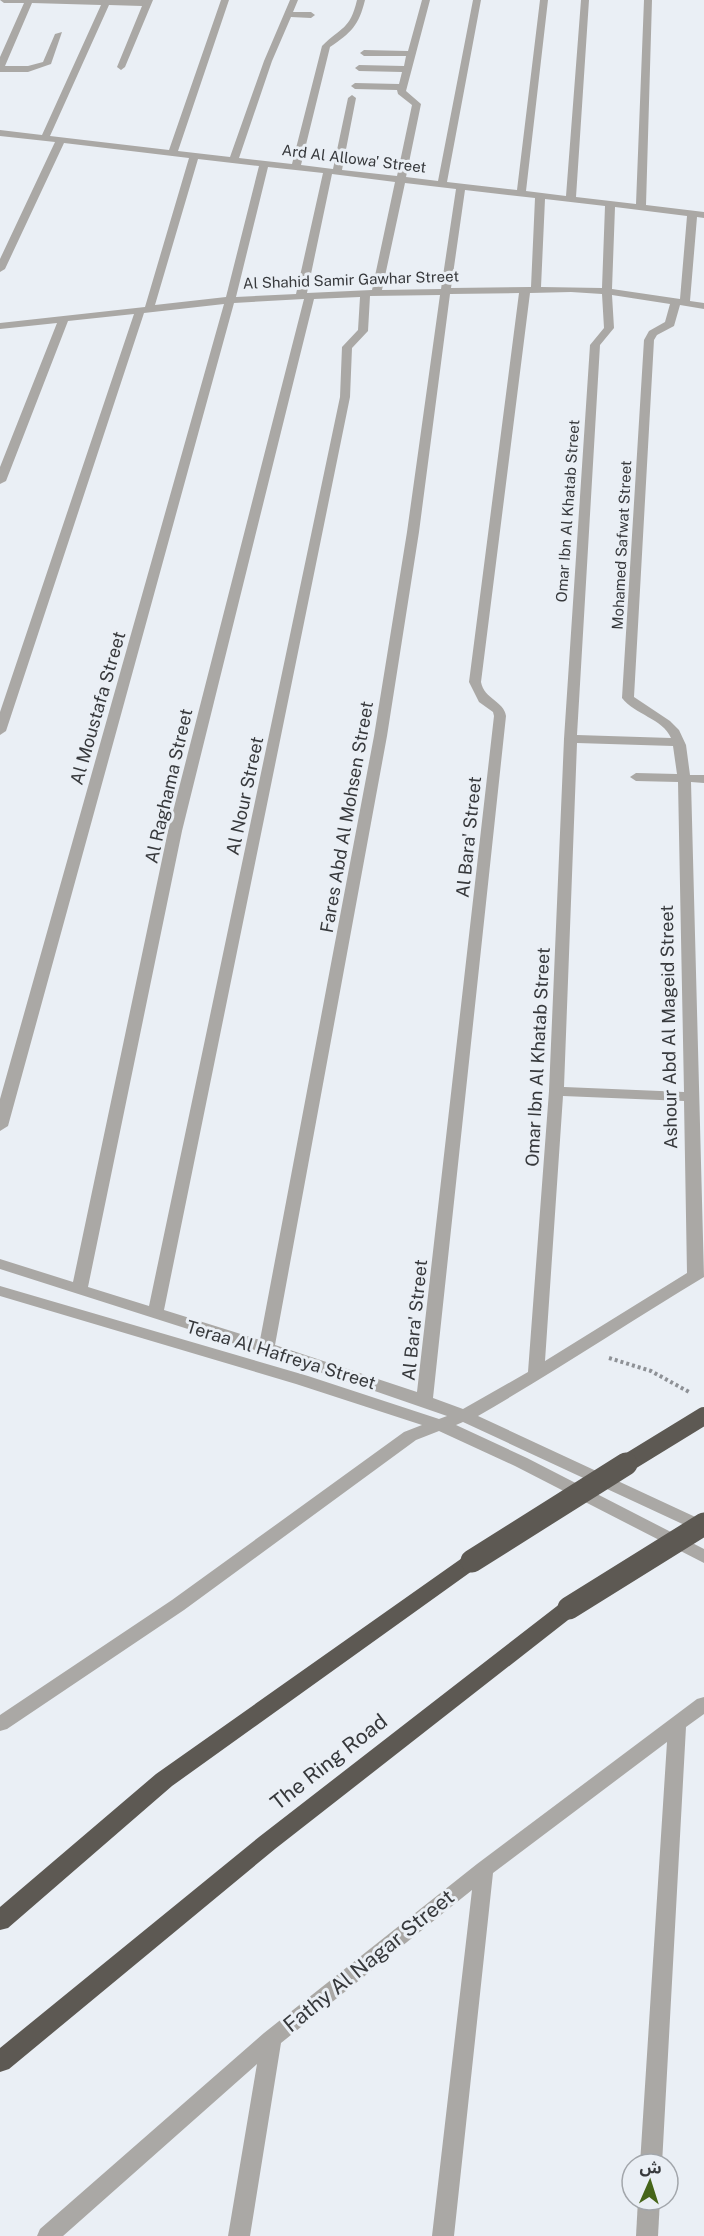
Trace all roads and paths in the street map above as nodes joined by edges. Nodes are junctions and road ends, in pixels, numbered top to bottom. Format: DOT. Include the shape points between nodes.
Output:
graph roads {
  1 [pos="3,0"];
  2 [pos="225,0"];
  3 [pos="294,0"];
  4 [pos="362,0"];
  5 [pos="426,0"];
  6 [pos="477,0"];
  7 [pos="544,0"];
  8 [pos="585,0"];
  9 [pos="648,0"];
  10 [pos="29,1"];
  11 [pos="70,1"];
  12 [pos="148,2"];
  13 [pos="106,3"];
  14 [pos="290,14"];
  15 [pos="311,15"];
  16 [pos="59,34"];
  17 [pos="364,53"];
  18 [pos="412,54"];
  19 [pos="121,67"];
  20 [pos="0,68"];
  21 [pos="359,68"];
  22 [pos="407,69"];
  23 [pos="355,86"];
  24 [pos="402,87"];
  25 [pos="352,98"];
  26 [pos="0,133"];
  27 [pos="45,138"];
  28 [pos="61,140"];
  29 [pos="173,153"];
  30 [pos="194,155"];
  31 [pos="234,160"];
  32 [pos="264,163"];
  33 [pos="296,167"];
  34 [pos="332,171"];
  35 [pos="401,180"];
  36 [pos="442,184"];
  37 [pos="461,187"];
  38 [pos="521,194"];
  39 [pos="540,196"];
  40 [pos="571,199"];
  41 [pos="610,204"];
  42 [pos="641,208"];
  43 [pos="693,214"];
  44 [pos="704,215"];
  45 [pos="0,269"];
  46 [pos="530,289"];
  47 [pos="445,291"];
  48 [pos="607,291"];
  49 [pos="371,293"];
  50 [pos="306,296"];
  51 [pos="230,300"];
  52 [pos="680,302"];
  53 [pos="704,306"];
  54 [pos="144,309"];
  55 [pos="64,319"];
  56 [pos="0,326"];
  57 [pos="0,481"];
  58 [pos="0,731"];
  59 [pos="570,739"];
  60 [pos="678,742"];
  61 [pos="636,777"];
  62 [pos="684,778"];
  63 [pos="704,779"];
  64 [pos="556,1091"];
  65 [pos="690,1097"];
  66 [pos="0,1125"];
  67 [pos="0,1264"];
  68 [pos="700,1272"];
  69 [pos="79,1290"];
  70 [pos="0,1291"];
  71 [pos="156,1311"];
  72 [pos="267,1346"];
  73 [pos="622,1360"];
  74 [pos="536,1375"];
  75 [pos="424,1401"];
  76 [pos="700,1407"];
  77 [pos="464,1416"];
  78 [pos="440,1425"];
  79 [pos="704,1526"];
  80 [pos="704,1557"];
  81 [pos="704,1704"];
  82 [pos="0,1724"];
  83 [pos="677,1725"];
  84 [pos="484,1869"];
  85 [pos="0,1921"];
  86 [pos="271,2039"];
  87 [pos="0,2062"];
  88 [pos="652,2152"];
  89 [pos="648,2212"];
  90 [pos="52,2234"];
  91 [pos="239,2236"];
  92 [pos="442,2236"];
  93 [pos="647,2236"];
  1 -- 10 [label="street"];
  2 -- 29 [label="street"];
  3 -- 14 [label="street"];
  4 -- 33 [label="street" via="348,31 326,46"];
  5 -- 18 [label="street"];
  6 -- 36 [label="street"];
  7 -- 38 [label="street"];
  8 -- 40 [label="street"];
  9 -- 42 [label="street"];
  10 -- 11 [label="street"];
  10 -- 20 [label="street"];
  11 -- 13 [label="street"];
  12 -- 13 [label="street"];
  12 -- 19 [label="street"];
  13 -- 27 [label="street"];
  14 -- 15 [label="street"];
  14 -- 31 [label="street" via="268,61"];
  16 -- 20 [label="street" via="47,64 28,69"];
  17 -- 18 [label="street"];
  18 -- 22 [label="street"];
  21 -- 22 [label="street"];
  22 -- 24 [label="street"];
  23 -- 24 [label="street"];
  24 -- 35 [label="street, Al Nour Street" via="403,94 417,104"];
  25 -- 34 [label="street, Al Raghama Street"];
  26 -- 27 [label="street, Ard Al Allowa' Street"];
  27 -- 28 [label="street, Ard Al Allowa' Street"];
  28 -- 29 [label="street, Ard Al Allowa' Street"];
  28 -- 45 [label="street"];
  29 -- 30 [label="street, Ard Al Allowa' Street"];
  30 -- 31 [label="street, Ard Al Allowa' Street"];
  30 -- 54 [label="street"];
  31 -- 32 [label="street, Ard Al Allowa' Street"];
  32 -- 33 [label="street, Ard Al Allowa' Street"];
  32 -- 51 [label="street, Al Moustafa Street"];
  33 -- 34 [label="street, Ard Al Allowa' Street"];
  34 -- 35 [label="street, Ard Al Allowa' Street"];
  34 -- 50 [label="street, Al Raghama Street"];
  35 -- 36 [label="street, Ard Al Allowa' Street"];
  35 -- 49 [label="street, Al Nour Street"];
  36 -- 37 [label="street, Ard Al Allowa' Street"];
  37 -- 38 [label="street, Ard Al Allowa' Street"];
  37 -- 47 [label="street, Fares Abd Al Mohsen Street"];
  38 -- 39 [label="street, Ard Al Allowa' Street"];
  39 -- 40 [label="street, Ard Al Allowa' Street"];
  39 -- 46 [label="street, Al Bara' Street"];
  40 -- 41 [label="street, Ard Al Allowa' Street"];
  41 -- 42 [label="street, Ard Al Allowa' Street"];
  41 -- 48 [label="street, Omar Ibn Al Khatab Street"];
  42 -- 43 [label="street, Ard Al Allowa' Street"];
  43 -- 44 [label="street, Ard Al Allowa' Street"];
  43 -- 52 [label="street"];
  46 -- 47 [label="street, Al Shahid Samir Gawhar Street"];
  46 -- 48 [label="street, Al Shahid Samir Gawhar Street"];
  46 -- 75 [label="street, Al Bara' Street" via="475,682 478,693 500,710 500,716"];
  47 -- 49 [label="street, Al Shahid Samir Gawhar Street"];
  47 -- 72 [label="street, Fares Abd Al Mohsen Street" via="413,532 345,942"];
  48 -- 52 [label="street, Al Shahid Samir Gawhar Street"];
  48 -- 59 [label="street, Omar Ibn Al Khatab Street" via="609,328 595,345"];
  49 -- 50 [label="street, Al Shahid Samir Gawhar Street"];
  49 -- 71 [label="street, Al Nour Street" via="363,331 347,347 345,397"];
  50 -- 51 [label="street, Al Shahid Samir Gawhar Street"];
  50 -- 69 [label="street, Al Raghama Street" via="175,831"];
  51 -- 54 [label="street, Al Shahid Samir Gawhar Street"];
  51 -- 66 [label="street, Al Moustafa Street"];
  52 -- 53 [label="street, Al Shahid Samir Gawhar Street"];
  52 -- 60 [label="street, Mohamed Safwat Street" via="670,324 650,337 628,698 640,710 670,727"];
  54 -- 55 [label="street, Al Shahid Samir Gawhar Street"];
  54 -- 58 [label="street"];
  55 -- 56 [label="street, Al Shahid Samir Gawhar Street"];
  55 -- 57 [label="street"];
  59 -- 60 [label="street"];
  59 -- 64 [label="street, Omar Ibn Al Khatab Street"];
  60 -- 62 [label="street"];
  61 -- 62 [label="street"];
  62 -- 63 [label="street"];
  62 -- 65 [label="street, Ashour Abd Al Mageid Street"];
  64 -- 65 [label="street"];
  64 -- 74 [label="street, Omar Ibn Al Khatab Street"];
  65 -- 68 [label="street, Ashour Abd Al Mageid Street"];
  67 -- 69 [label="street, Teraa Al Hafreya Street"];
  68 -- 74 [label="street"];
  69 -- 71 [label="street, Teraa Al Hafreya Street"];
  70 -- 78 [label="street, Teraa Al Hafreya Street"];
  71 -- 72 [label="street, Teraa Al Hafreya Street"];
  72 -- 75 [label="street, Teraa Al Hafreya Street"];
  73 -- 76 [label="path" via="675,1381"];
  74 -- 77 [label="street"];
  75 -- 77 [label="street, Teraa Al Hafreya Street"];
  76 -- 85 [label="highway, bridge" via="472,1561 164,1780"];
  77 -- 78 [label="street"];
  77 -- 79 [label="street, Teraa Al Hafreya Street"];
  78 -- 80 [label="street, Teraa Al Hafreya Street"];
  78 -- 82 [label="street" via="410,1436 178,1605"];
  79 -- 87 [label="highway, The Ring Road, bridge" via="569,1608 267,1843"];
  81 -- 83 [label="street, Fathy Al Nagar Street"];
  83 -- 84 [label="street, Fathy Al Nagar Street"];
  83 -- 88 [label="street"];
  84 -- 86 [label="street, Fathy Al Nagar Street"];
  84 -- 92 [label="street"];
  86 -- 90 [label="street, Fathy Al Nagar Street"];
  86 -- 91 [label="street"];
  89 -- 93 [label="street"];
}
